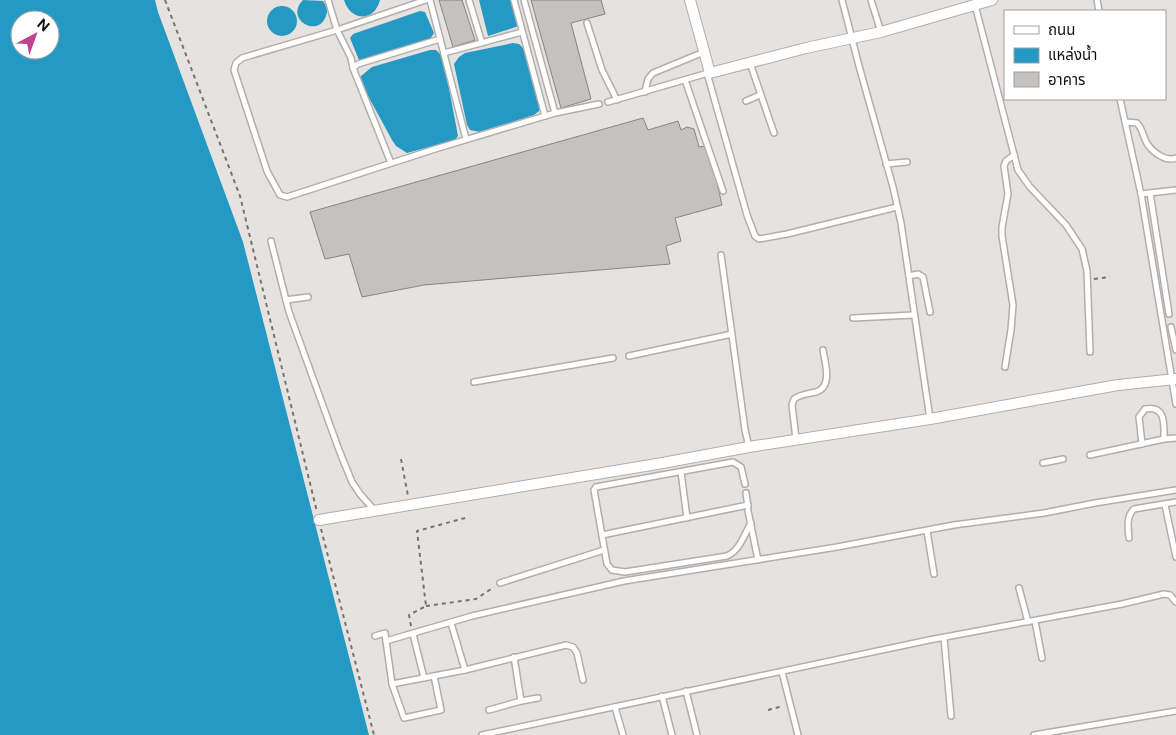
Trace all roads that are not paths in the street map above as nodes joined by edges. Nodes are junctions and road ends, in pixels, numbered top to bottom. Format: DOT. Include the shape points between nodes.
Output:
graph roads {
  1 [pos="328,0"];
  2 [pos="428,0"];
  3 [pos="469,0"];
  4 [pos="514,0"];
  5 [pos="524,0"];
  6 [pos="690,0"];
  7 [pos="842,0"];
  8 [pos="871,0"];
  9 [pos="992,0"];
  10 [pos="974,2"];
  11 [pos="587,23"];
  12 [pos="337,30"];
  13 [pos="522,32"];
  14 [pos="881,32"];
  15 [pos="851,38"];
  16 [pos="440,39"];
  17 [pos="482,43"];
  18 [pos="704,52"];
  19 [pos="444,53"];
  20 [pos="750,62"];
  21 [pos="353,68"];
  22 [pos="709,73"];
  23 [pos="685,80"];
  24 [pos="645,92"];
  25 [pos="760,95"];
  26 [pos="617,100"];
  27 [pos="1120,100"];
  28 [pos="746,101"];
  29 [pos="608,102"];
  30 [pos="599,104"];
  31 [pos="556,114"];
  32 [pos="545,116"];
  33 [pos="1126,122"];
  34 [pos="774,133"];
  35 [pos="466,139"];
  36 [pos="1014,155"];
  37 [pos="1176,158"];
  38 [pos="908,162"];
  39 [pos="391,163"];
  40 [pos="886,164"];
  41 [pos="1176,190"];
  42 [pos="724,191"];
  43 [pos="1150,193"];
  44 [pos="1141,194"];
  45 [pos="897,207"];
  46 [pos="272,241"];
  47 [pos="721,255"];
  48 [pos="909,276"];
  49 [pos="308,297"];
  50 [pos="286,300"];
  51 [pos="930,312"];
  52 [pos="1169,314"];
  53 [pos="914,315"];
  54 [pos="853,318"];
  55 [pos="1171,327"];
  56 [pos="732,334"];
  57 [pos="823,350"];
  58 [pos="1176,350"];
  59 [pos="1090,352"];
  60 [pos="629,356"];
  61 [pos="613,358"];
  62 [pos="1005,367"];
  63 [pos="1174,379"];
  64 [pos="474,382"];
  65 [pos="1176,404"];
  66 [pos="930,418"];
  67 [pos="1176,438"];
  68 [pos="796,439"];
  69 [pos="1164,439"];
  70 [pos="1142,444"];
  71 [pos="749,447"];
  72 [pos="1090,455"];
  73 [pos="1063,459"];
  74 [pos="1043,463"];
  75 [pos="681,472"];
  76 [pos="745,484"];
  77 [pos="1176,490"];
  78 [pos="746,493"];
  79 [pos="1176,502"];
  80 [pos="1165,505"];
  81 [pos="748,508"];
  82 [pos="375,511"];
  83 [pos="687,518"];
  84 [pos="322,519"];
  85 [pos="751,523"];
  86 [pos="927,530"];
  87 [pos="602,535"];
  88 [pos="1129,538"];
  89 [pos="604,550"];
  90 [pos="1176,557"];
  91 [pos="758,560"];
  92 [pos="934,574"];
  93 [pos="500,583"];
  94 [pos="1019,588"];
  95 [pos="1176,602"];
  96 [pos="1035,621"];
  97 [pos="1028,622"];
  98 [pos="452,623"];
  99 [pos="412,634"];
  100 [pos="375,636"];
  101 [pos="944,638"];
  102 [pos="386,641"];
  103 [pos="514,657"];
  104 [pos="1042,658"];
  105 [pos="465,670"];
  106 [pos="782,672"];
  107 [pos="434,676"];
  108 [pos="424,678"];
  109 [pos="583,680"];
  110 [pos="392,684"];
  111 [pos="686,691"];
  112 [pos="662,696"];
  113 [pos="538,698"];
  114 [pos="521,701"];
  115 [pos="615,707"];
  116 [pos="489,710"];
  117 [pos="1176,710"];
  118 [pos="951,716"];
  119 [pos="482,735"];
  120 [pos="623,735"];
  121 [pos="672,735"];
  122 [pos="697,735"];
  123 [pos="798,735"];
  124 [pos="1034,735"];
  1 -- 12 [label="lane"];
  2 -- 12 [label="lane"];
  2 -- 16 [label="lane"];
  3 -- 17 [label="lane"];
  4 -- 13 [label="lane"];
  5 -- 31 [label="lane"];
  6 -- 18 [label="street"];
  7 -- 15 [label="lane"];
  8 -- 14 [label="lane"];
  9 -- 10 [label="street"];
  10 -- 14 [label="street"];
  10 -- 36 [label="lane"];
  11 -- 26 [label="lane" via="602,70"];
  12 -- 21 [label="lane"];
  12 -- 39 [label="lane" via="242,58 236,63 234,70 267,171 280,195 287,197"];
  13 -- 17 [label="lane"];
  13 -- 32 [label="lane"];
  14 -- 15 [label="street"];
  15 -- 20 [label="street"];
  15 -- 40 [label="lane"];
  16 -- 19 [label="lane"];
  16 -- 21 [label="lane"];
  17 -- 19 [label="lane"];
  18 -- 22 [label="street"];
  18 -- 24 [label="lane" via="653,73"];
  19 -- 35 [label="lane"];
  20 -- 22 [label="street"];
  20 -- 25 [label="lane"];
  21 -- 39 [label="lane"];
  22 -- 23 [label="lane"];
  22 -- 45 [label="lane" via="747,215 759,239"];
  23 -- 24 [label="lane"];
  23 -- 42 [label="lane"];
  24 -- 26 [label="lane"];
  25 -- 28 [label="lane"];
  25 -- 34 [label="lane"];
  26 -- 29 [label="lane"];
  27 -- 33 [label="lane"];
  30 -- 31 [label="lane"];
  31 -- 32 [label="lane"];
  32 -- 35 [label="lane"];
  33 -- 37 [label="lane" via="1137,122 1148,144 1166,159"];
  33 -- 44 [label="lane"];
  35 -- 39 [label="lane"];
  36 -- 59 [label="lane" via="1022,178 1056,212 1079,243 1087,279"];
  36 -- 62 [label="lane" via="1004,166 1008,194 1002,236 1013,305"];
  38 -- 40 [label="lane"];
  40 -- 45 [label="lane"];
  41 -- 43 [label="lane"];
  43 -- 44 [label="lane"];
  43 -- 52 [label="lane"];
  44 -- 63 [label="lane"];
  45 -- 48 [label="lane"];
  46 -- 50 [label="lane"];
  47 -- 56 [label="lane"];
  48 -- 51 [label="lane" via="918,274 923,277"];
  48 -- 53 [label="lane"];
  49 -- 50 [label="lane"];
  50 -- 82 [label="lane" via="352,482"];
  53 -- 54 [label="lane"];
  53 -- 66 [label="lane"];
  55 -- 58 [label="lane"];
  56 -- 60 [label="lane"];
  56 -- 71 [label="lane"];
  57 -- 68 [label="lane" via="827,381 824,387 801,394 792,405"];
  61 -- 64 [label="lane"];
  63 -- 65 [label="lane"];
  63 -- 66 [label="street" via="1118,385"];
  66 -- 68 [label="street"];
  67 -- 69 [label="lane"];
  68 -- 71 [label="street"];
  69 -- 70 [label="lane"];
  69 -- 70 [label="lane" via="1161,413 1156,409 1145,409 1139,417"];
  70 -- 72 [label="lane"];
  71 -- 82 [label="street"];
  73 -- 74 [label="lane"];
  75 -- 76 [label="lane" via="733,462 741,467"];
  75 -- 83 [label="lane"];
  75 -- 87 [label="lane" via="596,487"];
  77 -- 86 [label="lane"];
  78 -- 81 [label="lane"];
  79 -- 80 [label="lane"];
  80 -- 88 [label="lane" via="1134,509 1129,514"];
  80 -- 90 [label="lane"];
  81 -- 83 [label="lane"];
  81 -- 85 [label="lane"];
  82 -- 84 [label="street"];
  83 -- 87 [label="lane"];
  85 -- 89 [label="lane" via="737,548 727,556 617,572 607,564"];
  85 -- 91 [label="lane"];
  86 -- 91 [label="lane"];
  86 -- 92 [label="lane"];
  87 -- 89 [label="lane"];
  89 -- 93 [label="lane"];
  91 -- 98 [label="lane" via="624,581"];
  94 -- 97 [label="lane"];
  95 -- 96 [label="lane" via="1164,594"];
  96 -- 97 [label="lane"];
  96 -- 104 [label="lane"];
  97 -- 101 [label="lane"];
  98 -- 99 [label="lane"];
  98 -- 105 [label="lane"];
  99 -- 102 [label="lane"];
  99 -- 108 [label="lane"];
  100 -- 102 [label="lane" via="385,634"];
  101 -- 106 [label="lane"];
  101 -- 118 [label="lane"];
  102 -- 110 [label="lane"];
  103 -- 105 [label="lane"];
  103 -- 109 [label="lane" via="566,645 573,647"];
  103 -- 114 [label="lane"];
  105 -- 107 [label="lane"];
  106 -- 111 [label="lane"];
  106 -- 123 [label="lane"];
  107 -- 108 [label="lane"];
  107 -- 110 [label="lane" via="441,710 404,718"];
  108 -- 110 [label="lane"];
  111 -- 112 [label="lane"];
  111 -- 122 [label="lane"];
  112 -- 115 [label="lane"];
  112 -- 121 [label="lane"];
  113 -- 114 [label="lane"];
  114 -- 116 [label="lane"];
  115 -- 119 [label="lane"];
  115 -- 120 [label="lane"];
  117 -- 124 [label="lane"];
}
